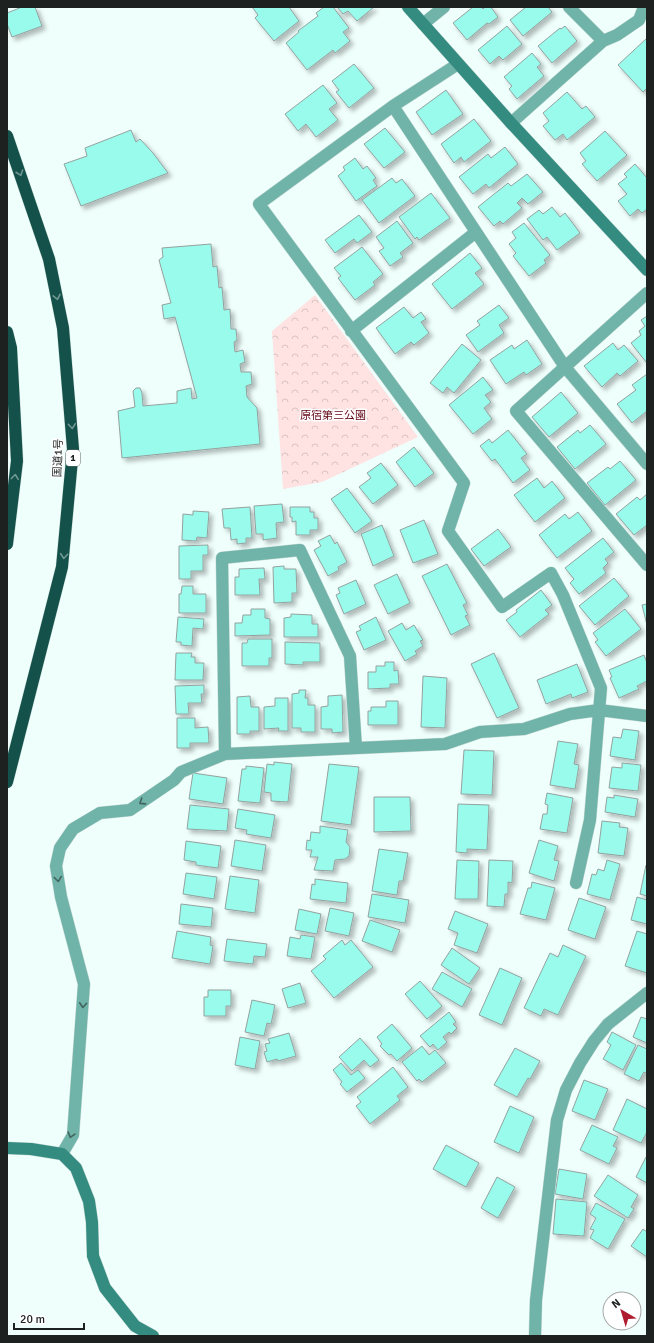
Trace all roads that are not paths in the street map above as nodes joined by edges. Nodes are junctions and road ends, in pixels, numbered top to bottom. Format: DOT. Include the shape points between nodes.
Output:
graph roads {
  1 [pos="408,7"];
  2 [pos="444,7"];
  3 [pos="569,7"];
  4 [pos="644,7"];
  5 [pos="423,24"];
  6 [pos="603,41"];
  7 [pos="458,64"];
  8 [pos="393,106"];
  9 [pos="511,123"];
  10 [pos="7,136"];
  11 [pos="476,232"];
  12 [pos="647,270"];
  13 [pos="647,293"];
  14 [pos="352,331"];
  15 [pos="7,332"];
  16 [pos="565,367"];
  17 [pos="647,464"];
  18 [pos="7,544"];
  19 [pos="647,565"];
  20 [pos="599,710"];
  21 [pos="647,716"];
  22 [pos="356,748"];
  23 [pos="225,754"];
  24 [pos="7,782"];
  25 [pos="576,883"];
  26 [pos="647,993"];
  27 [pos="7,1148"];
  28 [pos="62,1154"];
  29 [pos="152,1336"];
  30 [pos="535,1336"];
  1 -- 5 [label="street"];
  2 -- 5 [label="street"];
  3 -- 6 [label="street"];
  4 -- 6 [label="street" via="639,20"];
  5 -- 7 [label="street"];
  6 -- 9 [label="street"];
  7 -- 8 [label="street"];
  7 -- 9 [label="street"];
  8 -- 11 [label="street"];
  8 -- 14 [label="street" via="259,204"];
  9 -- 12 [label="street"];
  10 -- 24 [label="highway, 国道1号 / 1, one-way" via="49,259 63,328 74,449 62,567"];
  11 -- 14 [label="street"];
  11 -- 16 [label="street"];
  13 -- 16 [label="street"];
  14 -- 20 [label="street" via="464,483 448,531 502,607 551,573 563,595 601,688"];
  18 -- 15 [label="highway, one-way" via="17,461"];
  16 -- 17 [label="street"];
  16 -- 19 [label="street" via="516,411"];
  20 -- 21 [label="street"];
  20 -- 22 [label="street" via="570,714 524,729 480,732 445,744"];
  20 -- 25 [label="street" via="590,820"];
  22 -- 23 [label="street"];
  22 -- 23 [label="street" via="350,656 300,550 222,558"];
  23 -- 28 [label="street, one-way" via="182,772 130,810 100,813 73,829 60,848 56,866 61,897 84,984 73,1135"];
  26 -- 30 [label="street" via="608,1024 594,1041 566,1090 557,1120 549,1181 536,1300"];
  27 -- 28 [label="street"];
  28 -- 29 [label="street" via="76,1168 89,1201 93,1256 105,1288 136,1326"];
}
